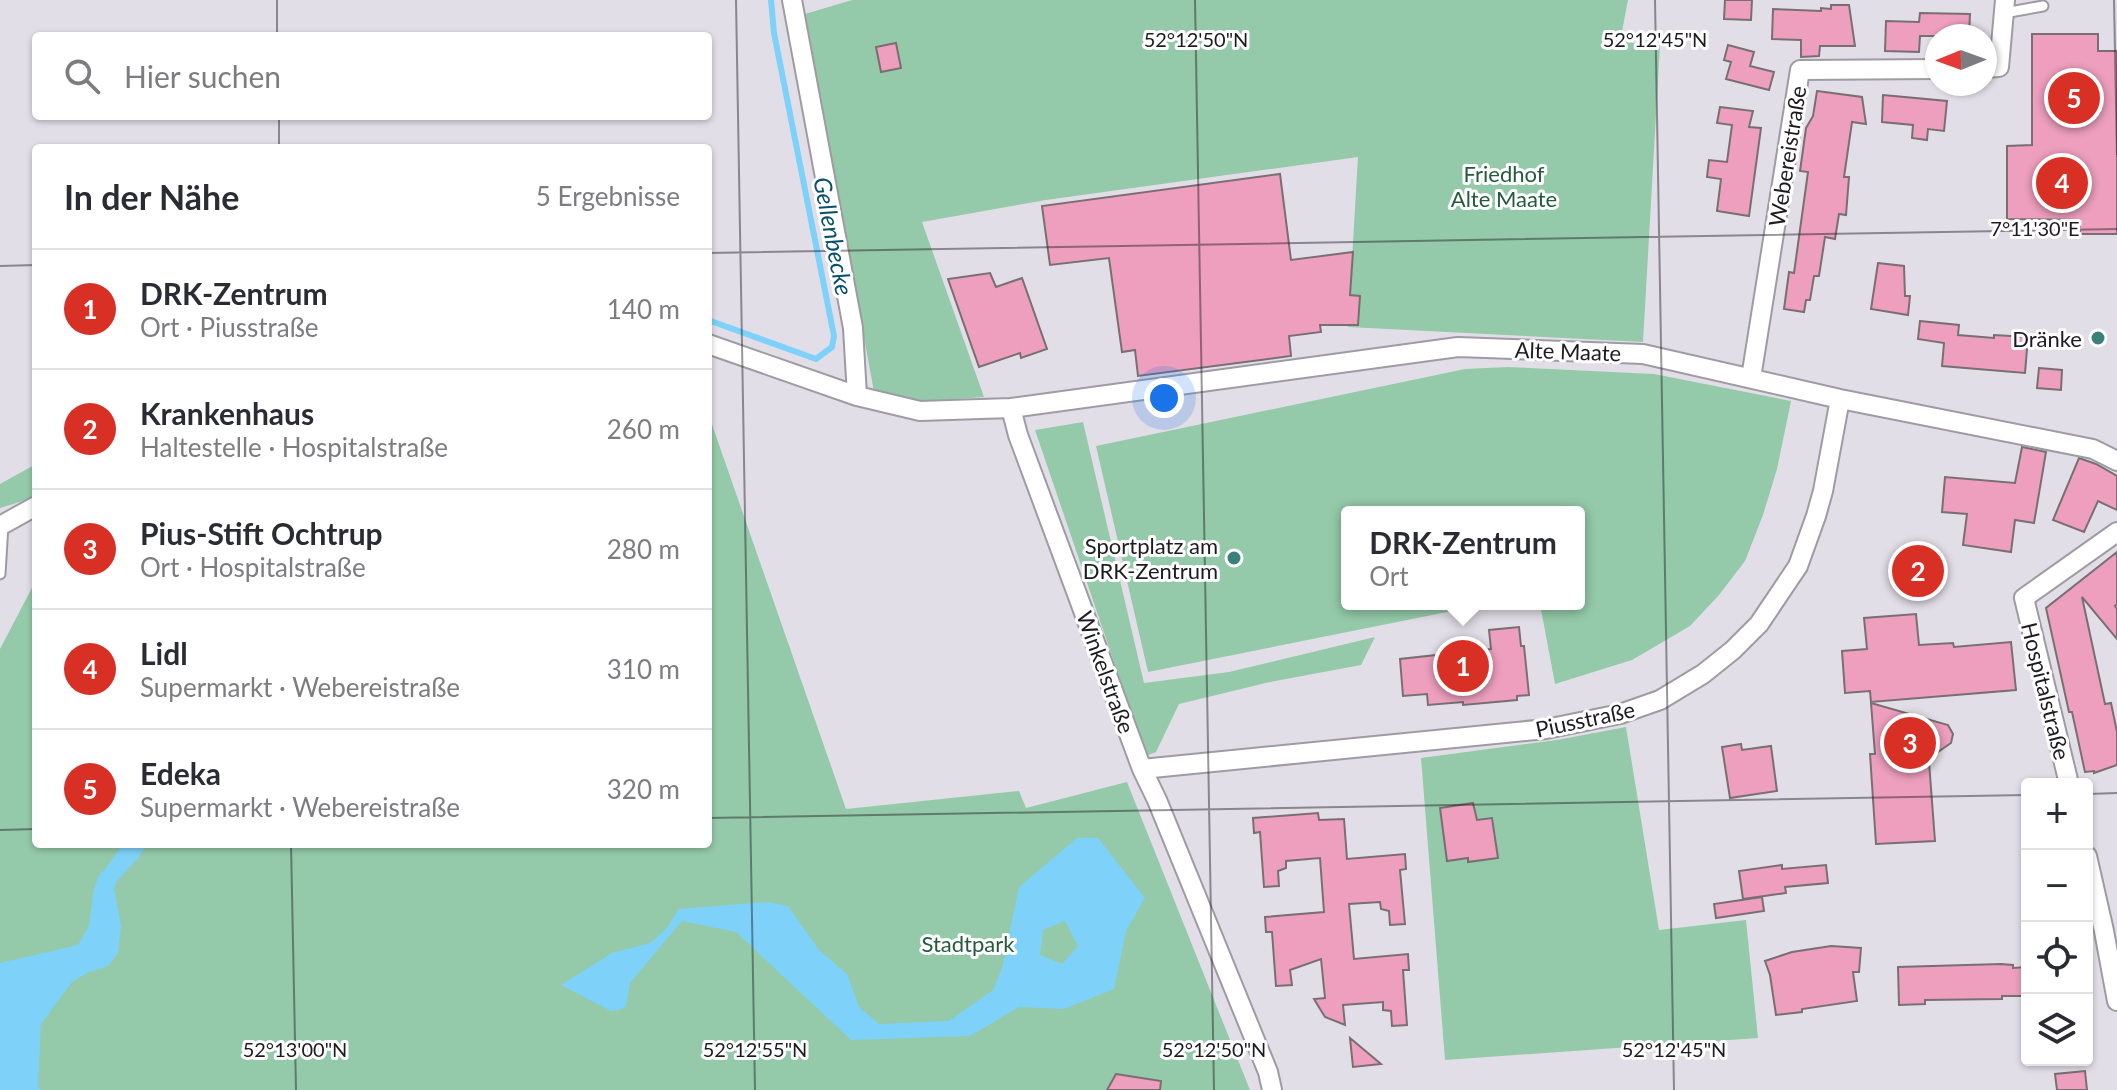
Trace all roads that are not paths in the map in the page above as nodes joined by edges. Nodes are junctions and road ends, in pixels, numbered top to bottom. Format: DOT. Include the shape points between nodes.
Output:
graph roads {
  1 [pos="792,0"];
  2 [pos="2043,6"];
  3 [pos="2005,7"];
  4 [pos="1997,67"];
  5 [pos="1925,69"];
  6 [pos="712,345"];
  7 [pos="1751,378"];
  8 [pos="857,396"];
  9 [pos="1840,399"];
  10 [pos="1011,408"];
  11 [pos="2117,461"];
  12 [pos="32,508"];
  13 [pos="2,526"];
  14 [pos="2117,532"];
  15 [pos="0,574"];
  16 [pos="1142,769"];
  17 [pos="2068,778"];
  18 [pos="2093,880"];
  19 [pos="2114,965"];
  20 [pos="2117,1001"];
  21 [pos="1272,1090"];
  1 -- 8 [label="street" via="853,328"];
  2 -- 3 [label="lane"];
  3 -- 4 [label="street"];
  5 -- 7 [label="street, Webereistraße" via="1800,70"];
  6 -- 8 [label="street"];
  7 -- 9 [label="street, Alte Maate"];
  7 -- 10 [label="street, Alte Maate" via="1643,354 1458,347"];
  8 -- 10 [label="street" via="920,411"];
  9 -- 11 [label="street, Alte Maate" via="2093,449"];
  9 -- 16 [label="street, Piusstraße" via="1808,540 1765,628 1660,700 1620,714 1516,733"];
  10 -- 16 [label="street, Winkelstraße"];
  12 -- 13 [label="street"];
  13 -- 15 [label="lane"];
  14 -- 17 [label="street, Hospitalstraße" via="2024,598"];
  16 -- 21 [label="street, Winkelstraße"];
  18 -- 19 [label="street"];
  19 -- 20 [label="street"];
}
